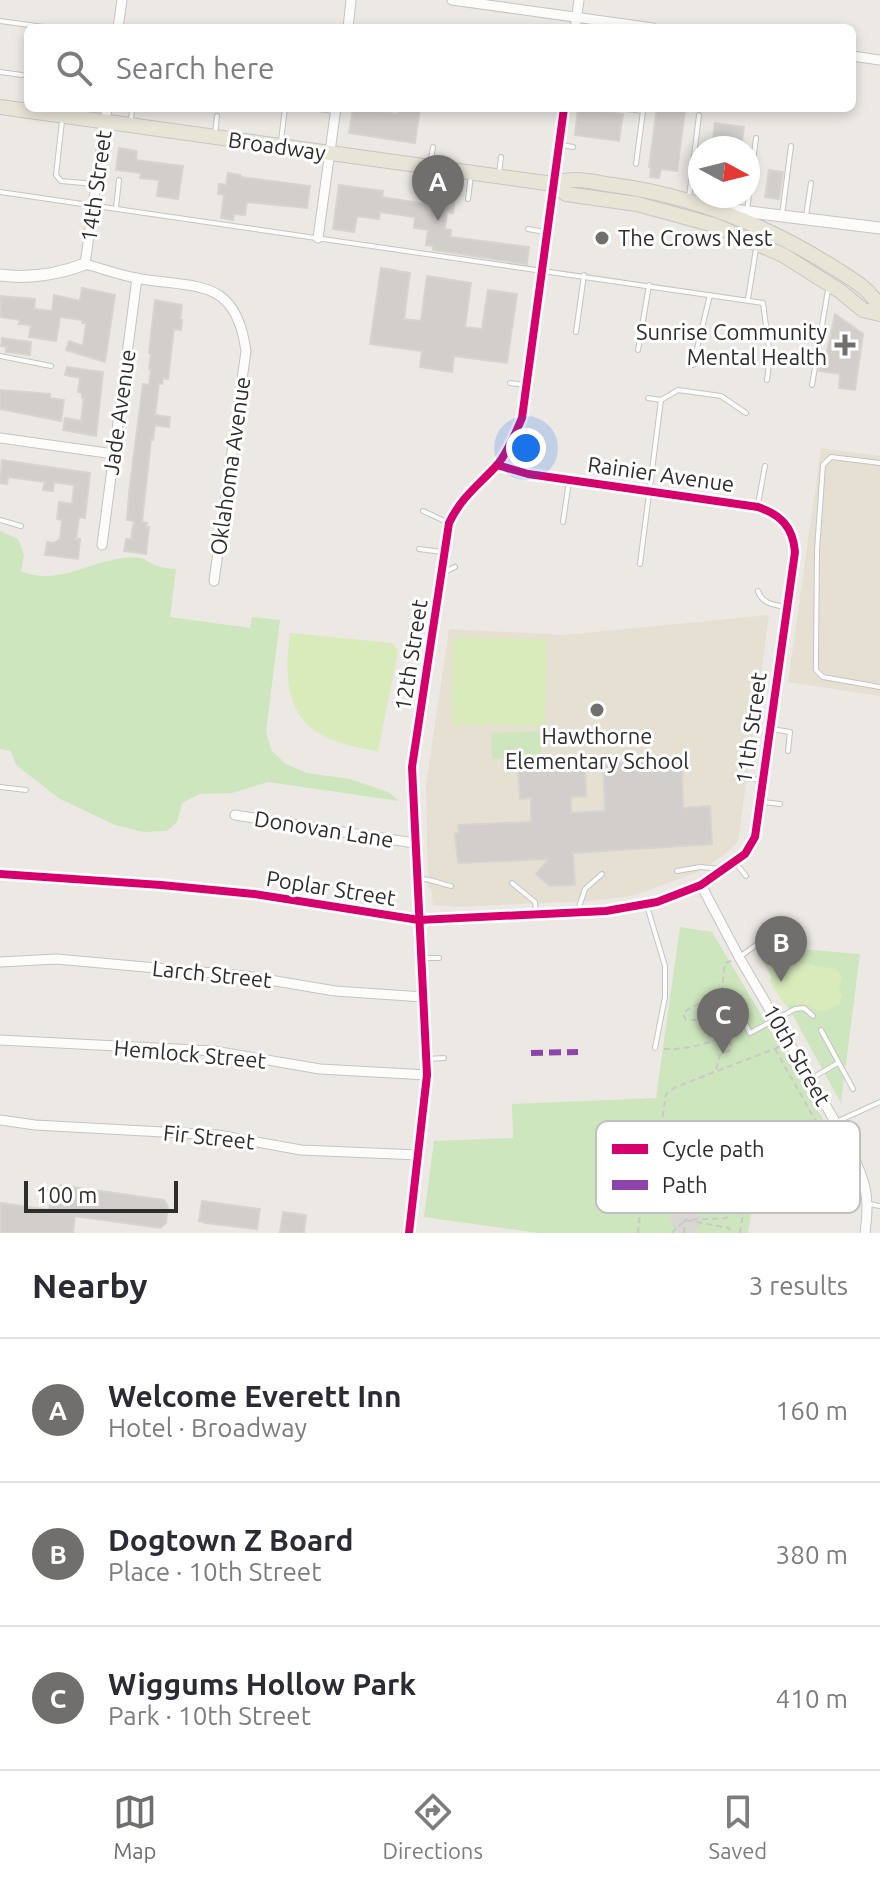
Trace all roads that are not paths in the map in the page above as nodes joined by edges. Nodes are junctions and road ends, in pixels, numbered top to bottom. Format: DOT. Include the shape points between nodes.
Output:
graph roads {
  1 [pos="122,0"];
  2 [pos="351,0"];
  3 [pos="452,0"];
  4 [pos="579,0"];
  5 [pos="0,21"];
  6 [pos="576,23"];
  7 [pos="24,24"];
  8 [pos="119,24"];
  9 [pos="348,24"];
  10 [pos="856,57"];
  11 [pos="880,60"];
  12 [pos="0,72"];
  13 [pos="22,75"];
  14 [pos="0,107"];
  15 [pos="24,110"];
  16 [pos="39,112"];
  17 [pos="132,112"];
  18 [pos="284,112"];
  19 [pos="336,112"];
  20 [pos="563,112"];
  21 [pos="643,112"];
  22 [pos="106,114"];
  23 [pos="63,115"];
  24 [pos="699,115"];
  25 [pos="217,116"];
  26 [pos="130,124"];
  27 [pos="215,136"];
  28 [pos="697,136"];
  29 [pos="559,145"];
  30 [pos="280,146"];
  31 [pos="791,146"];
  32 [pos="433,147"];
  33 [pos="573,147"];
  34 [pos="330,154"];
  35 [pos="501,157"];
  36 [pos="636,164"];
  37 [pos="425,167"];
  38 [pos="471,173"];
  39 [pos="499,177"];
  40 [pos="119,180"];
  41 [pos="811,183"];
  42 [pos="553,184"];
  43 [pos="96,185"];
  44 [pos="418,187"];
  45 [pos="0,192"];
  46 [pos="468,199"];
  47 [pos="688,200"];
  48 [pos="94,206"];
  49 [pos="116,208"];
  50 [pos="713,208"];
  51 [pos="747,208"];
  52 [pos="746,216"];
  53 [pos="782,216"];
  54 [pos="806,219"];
  55 [pos="880,228"];
  56 [pos="528,229"];
  57 [pos="547,232"];
  58 [pos="318,238"];
  59 [pos="757,242"];
  60 [pos="85,264"];
  61 [pos="543,269"];
  62 [pos="0,275"];
  63 [pos="584,275"];
  64 [pos="137,278"];
  65 [pos="829,283"];
  66 [pos="649,285"];
  67 [pos="710,295"];
  68 [pos="748,300"];
  69 [pos="880,312"];
  70 [pos="576,332"];
  71 [pos="638,350"];
  72 [pos="0,356"];
  73 [pos="693,365"];
  74 [pos="51,366"];
  75 [pos="767,380"];
  76 [pos="510,383"];
  77 [pos="527,385"];
  78 [pos="812,385"];
  79 [pos="648,398"];
  80 [pos="661,400"];
  81 [pos="746,413"];
  82 [pos="510,416"];
  83 [pos="522,418"];
  84 [pos="0,438"];
  85 [pos="114,454"];
  86 [pos="880,463"];
  87 [pos="497,465"];
  88 [pos="765,466"];
  89 [pos="569,480"];
  90 [pos="648,490"];
  91 [pos="758,507"];
  92 [pos="423,511"];
  93 [pos="0,520"];
  94 [pos="563,522"];
  95 [pos="449,523"];
  96 [pos="21,526"];
  97 [pos="102,545"];
  98 [pos="419,549"];
  99 [pos="445,552"];
  100 [pos="795,552"];
  101 [pos="640,564"];
  102 [pos="455,567"];
  103 [pos="442,573"];
  104 [pos="214,581"];
  105 [pos="758,591"];
  106 [pos="787,607"];
  107 [pos="879,685"];
  108 [pos="769,729"];
  109 [pos="788,751"];
  110 [pos="737,777"];
  111 [pos="762,780"];
  112 [pos="0,787"];
  113 [pos="26,790"];
  114 [pos="759,802"];
  115 [pos="780,804"];
  116 [pos="235,815"];
  117 [pos="414,843"];
  118 [pos="735,861"];
  119 [pos="724,869"];
  120 [pos="677,871"];
  121 [pos="0,874"];
  122 [pos="602,874"];
  123 [pos="746,876"];
  124 [pos="417,879"];
  125 [pos="512,883"];
  126 [pos="701,885"];
  127 [pos="451,886"];
  128 [pos="647,904"];
  129 [pos="578,913"];
  130 [pos="536,914"];
  131 [pos="419,920"];
  132 [pos="756,945"];
  133 [pos="739,957"];
  134 [pos="421,958"];
  135 [pos="439,958"];
  136 [pos="0,962"];
  137 [pos="423,997"];
  138 [pos="813,1016"];
  139 [pos="777,1018"];
  140 [pos="746,1025"];
  141 [pos="821,1030"];
  142 [pos="0,1040"];
  143 [pos="655,1048"];
  144 [pos="444,1058"];
  145 [pos="427,1059"];
  146 [pos="838,1063"];
  147 [pos="427,1075"];
  148 [pos="812,1078"];
  149 [pos="853,1089"];
  150 [pos="880,1102"];
  151 [pos="0,1120"];
  152 [pos="835,1121"];
  153 [pos="838,1121"];
  154 [pos="419,1155"];
  155 [pos="860,1171"];
  156 [pos="869,1204"];
  157 [pos="880,1206"];
  158 [pos="410,1233"];
  159 [pos="865,1233"];
  1 -- 8 [label="street"];
  2 -- 9 [label="street"];
  3 -- 6 [label="street"];
  4 -- 6 [label="street"];
  5 -- 7 [label="lane"];
  10 -- 11 [label="street"];
  12 -- 13 [label="lane"];
  14 -- 15 [label="main road, Broadway"];
  16 -- 23 [label="main road, Broadway"];
  17 -- 26 [label="lane"];
  18 -- 30 [label="lane"];
  19 -- 34 [label="street"];
  20 -- 29 [label="street, 12th Street"];
  21 -- 36 [label="lane"];
  22 -- 23 [label="main road, Broadway"];
  22 -- 26 [label="main road, Broadway"];
  22 -- 43 [label="street, 14th Street"];
  23 -- 43 [label="lane" via="56,175 61,181"];
  24 -- 28 [label="lane"];
  25 -- 27 [label="lane"];
  26 -- 27 [label="main road, Broadway"];
  27 -- 30 [label="main road, Broadway"];
  29 -- 33 [label="lane"];
  29 -- 42 [label="street, 12th Street"];
  30 -- 34 [label="main road, Broadway"];
  31 -- 53 [label="lane"];
  32 -- 37 [label="lane"];
  34 -- 37 [label="main road, Broadway"];
  34 -- 58 [label="street"];
  35 -- 39 [label="lane"];
  37 -- 38 [label="main road, Broadway"];
  37 -- 44 [label="lane"];
  38 -- 39 [label="main road, Broadway"];
  38 -- 46 [label="lane"];
  39 -- 42 [label="main road, Broadway"];
  40 -- 49 [label="lane"];
  41 -- 54 [label="lane"];
  42 -- 47 [label="main road" via="569,178"];
  42 -- 57 [label="street, 12th Street"];
  42 -- 59 [label="main road" via="566,194 673,212"];
  43 -- 48 [label="street, 14th Street"];
  45 -- 48 [label="lane"];
  48 -- 49 [label="lane"];
  48 -- 60 [label="street, 14th Street"];
  49 -- 58 [label="lane"];
  50 -- 52 [label="main road"];
  51 -- 52 [label="lane"];
  52 -- 53 [label="street"];
  52 -- 69 [label="main road" via="843,274 876,298"];
  53 -- 54 [label="street"];
  54 -- 55 [label="street"];
  56 -- 57 [label="lane"];
  57 -- 61 [label="street, 12th Street"];
  58 -- 61 [label="lane"];
  59 -- 65 [label="main road"];
  59 -- 68 [label="lane"];
  60 -- 62 [label="street" via="67,271"];
  60 -- 64 [label="street"];
  61 -- 63 [label="lane"];
  61 -- 77 [label="street, 12th Street"];
  63 -- 66 [label="lane"];
  63 -- 70 [label="lane"];
  64 -- 85 [label="street, Jade Avenue"];
  64 -- 104 [label="street, Oklahoma Avenue" via="220,294 242,324 246,351"];
  65 -- 69 [label="main road" via="863,310"];
  65 -- 78 [label="lane"];
  66 -- 67 [label="lane"];
  66 -- 71 [label="lane"];
  67 -- 68 [label="lane"];
  67 -- 73 [label="lane"];
  68 -- 75 [label="lane" via="763,303 770,356"];
  72 -- 74 [label="lane"];
  76 -- 77 [label="lane"];
  77 -- 83 [label="street, 12th Street"];
  79 -- 80 [label="lane"];
  80 -- 81 [label="lane" via="678,390 721,396"];
  80 -- 90 [label="lane"];
  82 -- 83 [label="lane"];
  83 -- 87 [label="street, 12th Street"];
  84 -- 85 [label="street"];
  85 -- 97 [label="street, Jade Avenue"];
  86 -- 107 [label="lane" via="831,457 823,465 816,670 823,677"];
  87 -- 89 [label="street, Rainier Avenue"];
  87 -- 95 [label="street, 12th Street" via="463,498"];
  88 -- 91 [label="lane"];
  89 -- 90 [label="street, Rainier Avenue"];
  89 -- 94 [label="lane"];
  90 -- 91 [label="street, Rainier Avenue"];
  90 -- 101 [label="lane"];
  91 -- 100 [label="street, Rainier Avenue" via="789,527"];
  92 -- 95 [label="lane"];
  93 -- 96 [label="lane"];
  95 -- 99 [label="street, 12th Street"];
  98 -- 99 [label="lane"];
  99 -- 103 [label="street, 12th Street"];
  100 -- 106 [label="street, 11th Street"];
  102 -- 103 [label="lane"];
  103 -- 117 [label="street, 12th Street" via="412,767"];
  105 -- 106 [label="lane" via="773,605"];
  106 -- 108 [label="street, 11th Street"];
  108 -- 109 [label="lane" via="790,732"];
  108 -- 111 [label="street, 11th Street"];
  110 -- 111 [label="lane"];
  111 -- 114 [label="street, 11th Street"];
  112 -- 113 [label="lane"];
  114 -- 115 [label="lane"];
  114 -- 118 [label="street, 11th Street" via="755,837"];
  116 -- 117 [label="street, Donovan Lane"];
  117 -- 124 [label="street, 12th Street"];
  118 -- 119 [label="street, 11th Street"];
  118 -- 123 [label="lane"];
  119 -- 120 [label="lane"];
  119 -- 126 [label="street, 11th Street"];
  121 -- 131 [label="street, Poplar Street" via="254,894"];
  122 -- 129 [label="lane" via="585,889"];
  124 -- 127 [label="lane"];
  124 -- 131 [label="street, 12th Street"];
  125 -- 130 [label="lane" via="535,902"];
  126 -- 128 [label="street, Poplar Street"];
  126 -- 133 [label="street, 10th Street"];
  128 -- 129 [label="street, Poplar Street"];
  128 -- 143 [label="lane" via="665,966"];
  129 -- 130 [label="street, Poplar Street"];
  130 -- 131 [label="street, Poplar Street"];
  131 -- 134 [label="street, 12th Street"];
  132 -- 133 [label="lane"];
  133 -- 139 [label="street, 10th Street"];
  134 -- 135 [label="lane"];
  134 -- 137 [label="street, 12th Street"];
  136 -- 137 [label="street, Larch Street" via="56,959"];
  137 -- 145 [label="street, 12th Street"];
  138 -- 139 [label="lane" via="804,1008"];
  139 -- 140 [label="lane" via="750,1033"];
  139 -- 148 [label="street, 10th Street"];
  141 -- 146 [label="lane"];
  142 -- 147 [label="street, Hemlock Street" via="214,1051 320,1069"];
  144 -- 145 [label="lane"];
  145 -- 147 [label="street, 12th Street"];
  146 -- 148 [label="lane"];
  146 -- 149 [label="lane"];
  147 -- 154 [label="street, 12th Street"];
  148 -- 152 [label="street, 10th Street"];
  150 -- 153 [label="lane"];
  151 -- 154 [label="street, Fir Street" via="218,1135 301,1150"];
  154 -- 158 [label="street, 12th Street"];
  155 -- 156 [label="street, 10th Street"];
  156 -- 157 [label="lane"];
  156 -- 159 [label="street, 10th Street"];
}
